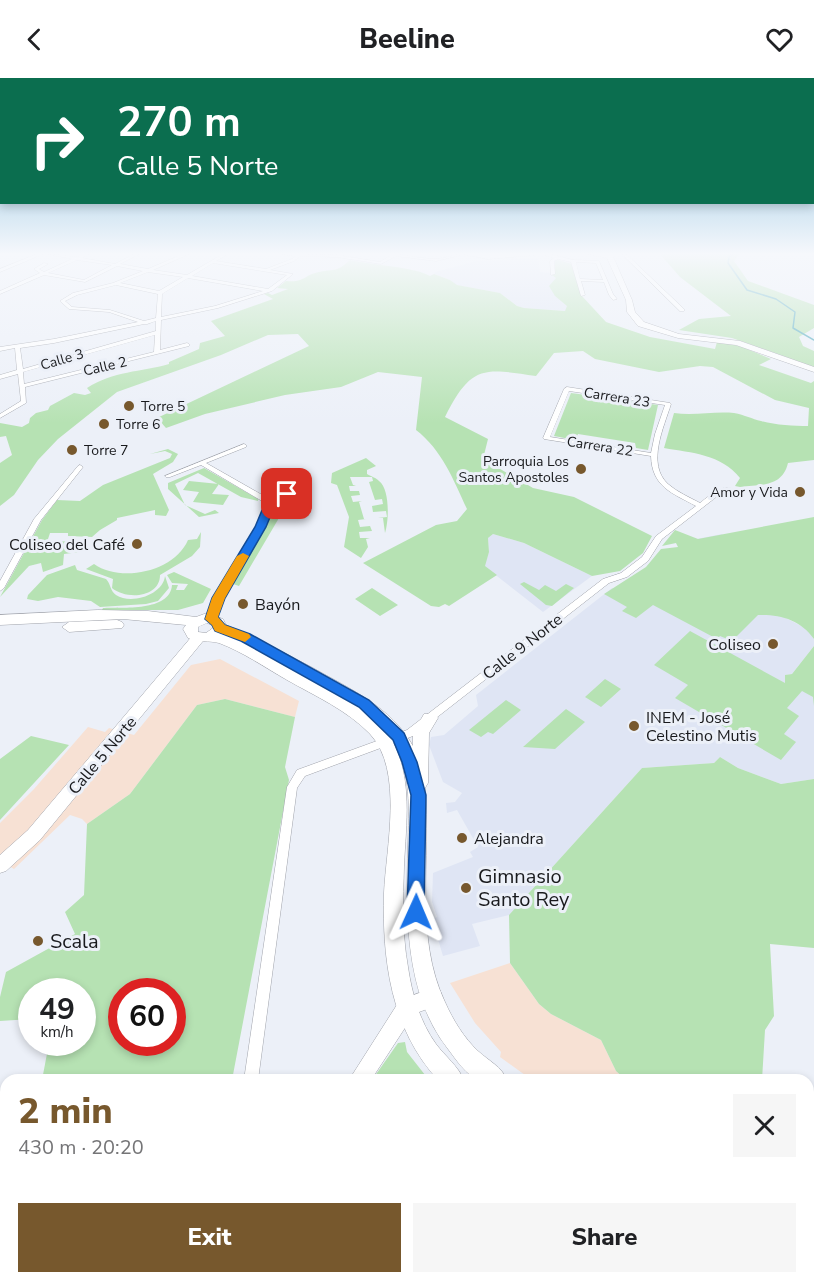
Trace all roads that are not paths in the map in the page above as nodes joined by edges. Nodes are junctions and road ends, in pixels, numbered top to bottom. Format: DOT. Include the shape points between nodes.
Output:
graph roads {
  1 [pos="100,310"];
  2 [pos="159,310"];
  3 [pos="205,310"];
  4 [pos="630,310"];
  5 [pos="159,320"];
  6 [pos="147,323"];
  7 [pos="159,332"];
  8 [pos="187,345"];
  9 [pos="17,346"];
  10 [pos="0,349"];
  11 [pos="157,353"];
  12 [pos="814,370"];
  13 [pos="19,372"];
  14 [pos="0,377"];
  15 [pos="22,386"];
  16 [pos="0,416"];
  17 [pos="546,438"];
  18 [pos="244,446"];
  19 [pos="654,455"];
  20 [pos="201,463"];
  21 [pos="80,467"];
  22 [pos="168,476"];
  23 [pos="303,484"];
  24 [pos="732,490"];
  25 [pos="271,503"];
  26 [pos="287,504"];
  27 [pos="700,506"];
  28 [pos="0,588"];
  29 [pos="0,620"];
  30 [pos="0,629"];
  31 [pos="204,629"];
  32 [pos="430,718"];
  33 [pos="392,740"];
  34 [pos="419,795"];
  35 [pos="0,866"];
  36 [pos="433,997"];
  37 [pos="407,1007"];
  38 [pos="252,1074"];
  39 [pos="363,1074"];
  40 [pos="448,1074"];
  41 [pos="488,1074"];
  1 -- 6 [label="street"];
  2 -- 5 [label="street"];
  3 -- 5 [label="street"];
  4 -- 12 [label="street" via="640,324 678,336 737,343"];
  5 -- 6 [label="street"];
  5 -- 7 [label="street"];
  6 -- 9 [label="street"];
  7 -- 11 [label="street"];
  7 -- 13 [label="street, Calle 3"];
  8 -- 11 [label="street, Calle 2"];
  9 -- 10 [label="street"];
  9 -- 13 [label="street"];
  11 -- 15 [label="street, Calle 2"];
  13 -- 14 [label="street, Calle 3"];
  13 -- 15 [label="street"];
  15 -- 16 [label="street" via="24,402"];
  17 -- 19 [label="street, Carrera 22"];
  17 -- 19 [label="street, Carrera 23" via="567,389 668,404"];
  18 -- 20 [label="street"];
  19 -- 27 [label="street" via="656,474 663,484"];
  20 -- 22 [label="street"];
  20 -- 25 [label="street"];
  21 -- 28 [label="street" via="38,519"];
  23 -- 25 [label="street"];
  24 -- 27 [label="street, Calle 9 Norte" via="723,489"];
  25 -- 26 [label="street"];
  25 -- 31 [label="street, Calle 5 Norte"];
  27 -- 32 [label="street, Calle 9 Norte" via="659,538 645,559 624,575 606,581"];
  29 -- 31 [label="main road" via="167,616"];
  30 -- 31 [label="main road" via="127,625"];
  31 -- 33 [label="main road" via="340,703"];
  31 -- 35 [label="street, Calle 5 Norte" via="34,835"];
  32 -- 33 [label="street, Calle 9 Norte"];
  32 -- 34 [label="main road" via="421,733"];
  33 -- 34 [label="main road" via="410,762"];
  33 -- 37 [label="main road" via="398,816 392,911 397,970"];
  33 -- 38 [label="street, Calle 9 Norte" via="301,773 292,787"];
  34 -- 36 [label="main road" via="416,912 423,969"];
  36 -- 37 [label="street"];
  36 -- 41 [label="main road" via="446,1031"];
  37 -- 39 [label="street"];
  37 -- 40 [label="main road" via="420,1039"];
}
